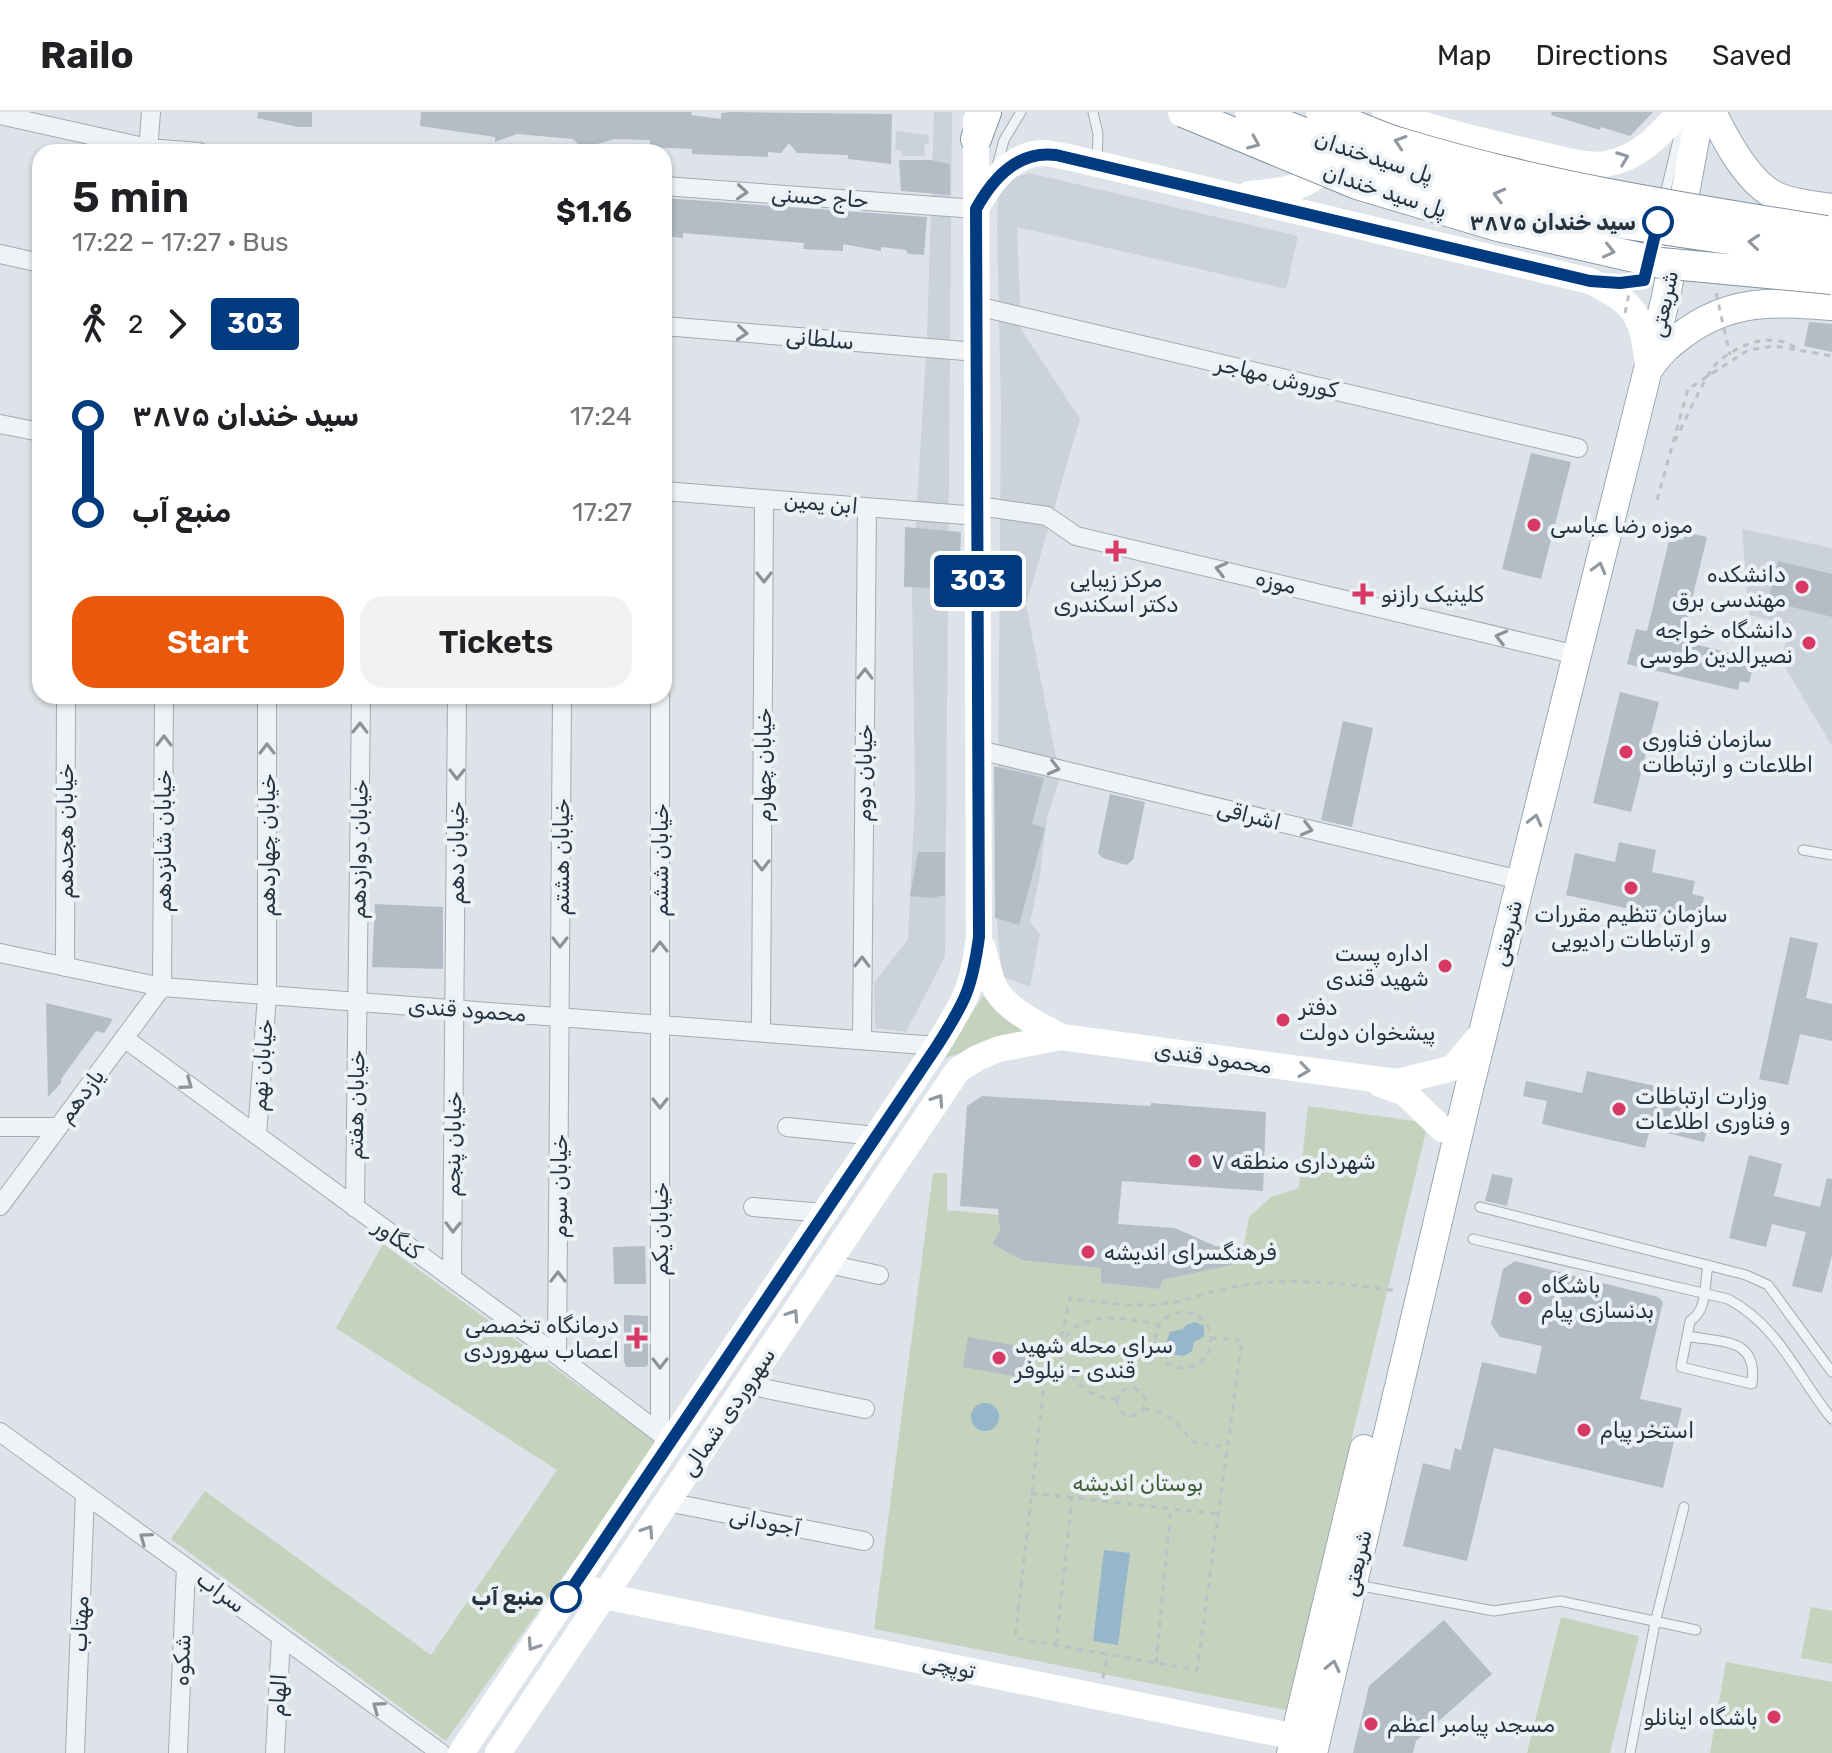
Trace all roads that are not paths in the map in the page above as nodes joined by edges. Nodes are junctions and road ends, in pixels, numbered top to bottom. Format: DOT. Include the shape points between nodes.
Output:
graph roads {
  1 [pos="151,112"];
  2 [pos="1021,112"];
  3 [pos="1093,112"];
  4 [pos="1183,112"];
  5 [pos="1250,112"];
  6 [pos="1321,112"];
  7 [pos="1335,112"];
  8 [pos="1385,112"];
  9 [pos="1683,112"];
  10 [pos="1700,112"];
  11 [pos="1712,112"];
  12 [pos="0,115"];
  13 [pos="1420,118"];
  14 [pos="979,121"];
  15 [pos="123,144"];
  16 [pos="148,144"];
  17 [pos="1097,164"];
  18 [pos="995,178"];
  19 [pos="672,187"];
  20 [pos="1228,195"];
  21 [pos="1832,208"];
  22 [pos="976,209"];
  23 [pos="1832,232"];
  24 [pos="1832,250"];
  25 [pos="0,254"];
  26 [pos="32,261"];
  27 [pos="1832,279"];
  28 [pos="1590,281"];
  29 [pos="977,306"];
  30 [pos="1832,306"];
  31 [pos="672,327"];
  32 [pos="977,352"];
  33 [pos="1649,370"];
  34 [pos="0,424"];
  35 [pos="32,430"];
  36 [pos="1578,448"];
  37 [pos="672,492"];
  38 [pos="764,499"];
  39 [pos="867,507"];
  40 [pos="979,511"];
  41 [pos="1577,655"];
  42 [pos="66,704"];
  43 [pos="164,704"];
  44 [pos="267,704"];
  45 [pos="361,704"];
  46 [pos="457,704"];
  47 [pos="562,704"];
  48 [pos="660,704"];
  49 [pos="979,750"];
  50 [pos="1803,850"];
  51 [pos="1832,855"];
  52 [pos="1520,880"];
  53 [pos="979,937"];
  54 [pos="0,953"];
  55 [pos="65,967"];
  56 [pos="162,987"];
  57 [pos="267,995"];
  58 [pos="358,1002"];
  59 [pos="455,1009"];
  60 [pos="560,1017"];
  61 [pos="660,1025"];
  62 [pos="761,1032"];
  63 [pos="1483,1032"];
  64 [pos="1061,1037"];
  65 [pos="124,1038"];
  66 [pos="862,1040"];
  67 [pos="937,1046"];
  68 [pos="1365,1079"];
  69 [pos="0,1127"];
  70 [pos="58,1127"];
  71 [pos="787,1127"];
  72 [pos="1442,1129"];
  73 [pos="257,1135"];
  74 [pos="876,1136"];
  75 [pos="2,1199"];
  76 [pos="753,1207"];
  77 [pos="1480,1207"];
  78 [pos="355,1208"];
  79 [pos="824,1213"];
  80 [pos="1473,1239"];
  81 [pos="828,1264"];
  82 [pos="1708,1265"];
  83 [pos="879,1275"];
  84 [pos="452,1278"];
  85 [pos="1703,1293"];
  86 [pos="1687,1336"];
  87 [pos="557,1355"];
  88 [pos="1832,1372"];
  89 [pos="747,1385"];
  90 [pos="865,1409"];
  91 [pos="1832,1419"];
  92 [pos="0,1432"];
  93 [pos="665,1437"];
  94 [pos="85,1494"];
  95 [pos="667,1502"];
  96 [pos="1684,1507"];
  97 [pos="864,1541"];
  98 [pos="186,1567"];
  99 [pos="577,1581"];
  100 [pos="1352,1584"];
  101 [pos="604,1596"];
  102 [pos="1655,1623"];
  103 [pos="1696,1630"];
  104 [pos="281,1637"];
  105 [pos="1303,1746"];
  106 [pos="75,1753"];
  107 [pos="178,1753"];
  108 [pos="275,1753"];
  109 [pos="441,1753"];
  110 [pos="461,1753"];
  111 [pos="498,1753"];
  112 [pos="1630,1753"];
  1 -- 16 [label="street"];
  2 -- 18 [label="lane" via="1004,140"];
  3 -- 17 [label="lane"];
  4 -- 27 [label="highway, پل سید خندان, one-way, bridge" via="1357,184 1498,226 1661,263"];
  24 -- 5 [label="highway, پل سیدخندان, one-way, bridge" via="1627,224 1519,201 1397,169"];
  23 -- 6 [label="highway, one-way, bridge" via="1483,167"];
  7 -- 20 [label="main road" via="1338,148 1329,167 1310,184"];
  8 -- 13 [label="main road"];
  13 -- 9 [label="main road, one-way" via="1580,163 1606,164 1651,144"];
  9 -- 28 [label="lane" via="1644,280"];
  10 -- 33 [label="main road, شریعتی"];
  11 -- 21 [label="main road" via="1734,152 1764,187 1776,196"];
  12 -- 15 [label="street"];
  14 -- 22 [label="main road, سهروردی شمالی"];
  17 -- 18 [label="main road" via="1041,153"];
  17 -- 20 [label="main road"];
  18 -- 22 [label="main road"];
  19 -- 22 [label="street, حاج حسنی, one-way"];
  20 -- 28 [label="main road"];
  22 -- 29 [label="main road, سهروردی شمالی"];
  25 -- 26 [label="street"];
  28 -- 33 [label="main road" via="1630,304 1645,339"];
  29 -- 32 [label="main road, سهروردی شمالی"];
  29 -- 36 [label="street, کوروش مهاجر"];
  30 -- 33 [label="main road" via="1782,302 1736,307 1699,322 1661,351"];
  31 -- 32 [label="street, سلطانی, one-way"];
  32 -- 40 [label="main road, سهروردی شمالی"];
  41 -- 33 [label="main road, شریعتی, one-way"];
  34 -- 35 [label="street"];
  37 -- 38 [label="street, ابن یمین"];
  38 -- 39 [label="street, ابن یمین"];
  38 -- 62 [label="street, خیابان چهارم, one-way"];
  39 -- 40 [label="street, ابن یمین"];
  66 -- 39 [label="street, خیابان دوم, one-way"];
  41 -- 40 [label="street, موزه, one-way" via="1076,536 1047,516"];
  40 -- 49 [label="main road, سهروردی شمالی"];
  52 -- 41 [label="main road, شریعتی, one-way"];
  42 -- 55 [label="street, خیابان هجدهم"];
  56 -- 43 [label="street, خیابان شانزدهم, one-way"];
  57 -- 44 [label="street, خیابان چهاردهم, one-way"];
  58 -- 45 [label="street, خیابان دوازدهم, one-way"];
  46 -- 59 [label="street, خیابان دهم, one-way"];
  47 -- 60 [label="street, خیابان هشتم, one-way"];
  61 -- 48 [label="street, خیابان ششم, one-way"];
  49 -- 52 [label="street, اشراقی, one-way"];
  49 -- 53 [label="main road, سهروردی شمالی"];
  50 -- 51 [label="lane"];
  52 -- 63 [label="main road, شریعتی"];
  53 -- 64 [label="main road" via="1002,998"];
  53 -- 67 [label="main road, سهروردی شمالی" via="972,984"];
  54 -- 55 [label="street, محمود قندی"];
  55 -- 56 [label="street, محمود قندی"];
  56 -- 57 [label="street, محمود قندی"];
  56 -- 65 [label="street, یازدهم"];
  57 -- 58 [label="street, محمود قندی"];
  57 -- 73 [label="street, خیابان نهم"];
  58 -- 59 [label="street, محمود قندی"];
  58 -- 78 [label="street, خیابان هفتم"];
  59 -- 60 [label="street, محمود قندی"];
  59 -- 84 [label="street, خیابان پنجم, one-way"];
  60 -- 61 [label="street, محمود قندی"];
  87 -- 60 [label="street, خیابان سوم, one-way"];
  61 -- 62 [label="street, محمود قندی"];
  61 -- 93 [label="street, خیابان یکم, one-way"];
  62 -- 66 [label="street, محمود قندی"];
  63 -- 68 [label="main road, محمود قندی" via="1453,1068 1397,1082"];
  63 -- 100 [label="main road, شریعتی"];
  64 -- 68 [label="main road, محمود قندی, one-way"];
  81 -- 64 [label="main road, سهروردی شمالی, one-way" via="958,1070 999,1049"];
  65 -- 70 [label="street, یازدهم"];
  65 -- 73 [label="street, کنگاور, one-way"];
  66 -- 67 [label="street, محمود قندی"];
  67 -- 74 [label="main road, سهروردی شمالی"];
  68 -- 72 [label="main road, محمود قندی" via="1405,1093"];
  69 -- 70 [label="street"];
  70 -- 75 [label="street, یازدهم"];
  71 -- 74 [label="street"];
  72 -- 105 [label="main road, شریعتی"];
  73 -- 78 [label="street, کنگاور"];
  74 -- 79 [label="main road, سهروردی شمالی"];
  76 -- 79 [label="street"];
  77 -- 82 [label="lane"];
  78 -- 84 [label="street, کنگاور"];
  79 -- 93 [label="main road, سهروردی شمالی"];
  80 -- 85 [label="lane"];
  81 -- 83 [label="street"];
  89 -- 81 [label="main road, سهروردی شمالی, one-way"];
  82 -- 85 [label="lane"];
  82 -- 88 [label="lane" via="1768,1285"];
  84 -- 87 [label="street, کنگاور"];
  85 -- 86 [label="lane" via="1703,1307 1690,1321"];
  85 -- 91 [label="lane" via="1749,1310 1770,1330"];
  86 -- 86 [label="lane" via="1681,1367 1752,1384 1754,1366 1741,1346"];
  87 -- 93 [label="street, کنگاور"];
  89 -- 90 [label="street"];
  89 -- 95 [label="main road, سهروردی شمالی"];
  92 -- 94 [label="street, سراب"];
  93 -- 99 [label="main road, سهروردی شمالی"];
  98 -- 94 [label="street, سراب, one-way"];
  94 -- 106 [label="street, مهتاب"];
  95 -- 97 [label="street, آجودانی"];
  101 -- 95 [label="main road, سهروردی شمالی, one-way"];
  96 -- 102 [label="lane"];
  98 -- 104 [label="street, سراب"];
  98 -- 107 [label="street, شکوه"];
  99 -- 101 [label="main road, توپچی"];
  99 -- 110 [label="main road, سهروردی شمالی, one-way"];
  100 -- 102 [label="lane" via="1494,1611 1560,1601"];
  105 -- 100 [label="main road, شریعتی, one-way"];
  101 -- 105 [label="main road, توپچی"];
  101 -- 111 [label="main road, سهروردی شمالی"];
  102 -- 103 [label="lane"];
  102 -- 112 [label="lane"];
  104 -- 108 [label="street, الهام"];
  109 -- 104 [label="street, سراب, one-way"];
}
